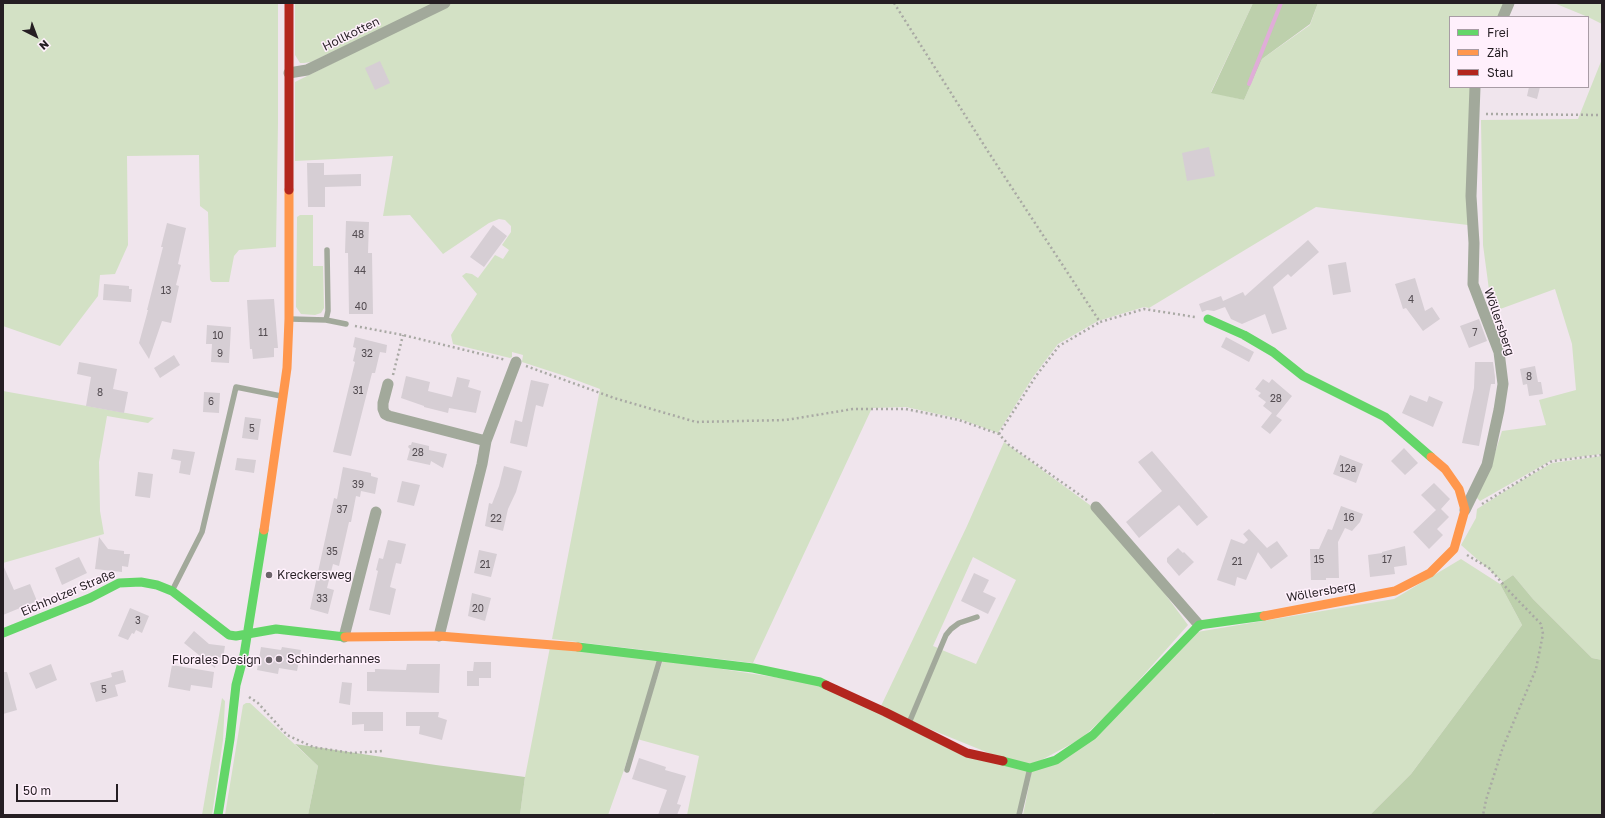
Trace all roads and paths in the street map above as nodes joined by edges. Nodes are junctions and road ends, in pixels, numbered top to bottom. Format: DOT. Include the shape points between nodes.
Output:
graph roads {
  1 [pos="289,3"];
  2 [pos="445,3"];
  3 [pos="894,3"];
  4 [pos="1509,3"];
  5 [pos="1503,16"];
  6 [pos="289,73"];
  7 [pos="1475,88"];
  8 [pos="1473,114"];
  9 [pos="1602,115"];
  10 [pos="327,250"];
  11 [pos="289,319"];
  12 [pos="1208,319"];
  13 [pos="326,320"];
  14 [pos="1100,322"];
  15 [pos="346,324"];
  16 [pos="403,335"];
  17 [pos="516,362"];
  18 [pos="388,384"];
  19 [pos="284,397"];
  20 [pos="999,434"];
  21 [pos="486,441"];
  22 [pos="1602,455"];
  23 [pos="1096,507"];
  24 [pos="1465,510"];
  25 [pos="376,512"];
  26 [pos="1454,549"];
  27 [pos="172,591"];
  28 [pos="977,617"];
  29 [pos="1199,625"];
  30 [pos="3,633"];
  31 [pos="248,634"];
  32 [pos="439,636"];
  33 [pos="344,637"];
  34 [pos="661,657"];
  35 [pos="235,698"];
  36 [pos="908,724"];
  37 [pos="383,751"];
  38 [pos="1030,768"];
  39 [pos="627,770"];
  40 [pos="218,815"];
  41 [pos="1020,815"];
  42 [pos="1483,815"];
  1 -- 6 [label="street"];
  2 -- 6 [label="street, Hollkotten" via="307,70"];
  3 -- 14 [label="path"];
  4 -- 5 [label="street"];
  6 -- 11 [label="street"];
  7 -- 8 [label="street, Wöllersberg"];
  8 -- 9 [label="path"];
  8 -- 24 [label="street, Wöllersberg" via="1473,284 1499,352 1502,384 1487,465"];
  10 -- 13 [label="lane"];
  11 -- 13 [label="lane"];
  11 -- 19 [label="street"];
  12 -- 14 [label="path" via="1144,309"];
  12 -- 24 [label="street" via="1244,335 1273,352 1303,376 1385,417 1445,468 1459,489"];
  13 -- 15 [label="lane"];
  14 -- 20 [label="path" via="1059,346 1036,376"];
  15 -- 16 [label="path"];
  16 -- 17 [label="path"];
  16 -- 18 [label="path"];
  17 -- 20 [label="path" via="614,398 696,422 786,420 853,409 906,409 959,420"];
  17 -- 21 [label="street"];
  18 -- 21 [label="street" via="383,403 385,414"];
  19 -- 27 [label="lane" via="236,387 202,532"];
  19 -- 31 [label="street"];
  20 -- 23 [label="path"];
  21 -- 32 [label="street"];
  22 -- 24 [label="path" via="1552,461 1476,508"];
  23 -- 29 [label="street"];
  24 -- 26 [label="street, Wöllersberg"];
  25 -- 33 [label="street"];
  26 -- 29 [label="street, Wöllersberg" via="1430,573 1395,591"];
  26 -- 42 [label="path" via="1489,568 1541,624 1543,634 1536,669 1503,747"];
  27 -- 30 [label="street, Eichholzer Straße" via="146,582 120,583 90,598"];
  27 -- 31 [label="street, Eichholzer Straße" via="229,635"];
  28 -- 36 [label="lane" via="959,623 946,635"];
  29 -- 38 [label="street" via="1093,735 1056,760"];
  31 -- 33 [label="street" via="276,629"];
  31 -- 35 [label="street"];
  32 -- 33 [label="street"];
  32 -- 34 [label="street" via="577,647"];
  34 -- 36 [label="street" via="753,668 820,682"];
  34 -- 39 [label="lane"];
  35 -- 37 [label="path" via="247,696 258,703 287,735 312,747 352,753"];
  35 -- 40 [label="street"];
  36 -- 38 [label="street" via="967,753"];
  38 -- 41 [label="lane"];
}
